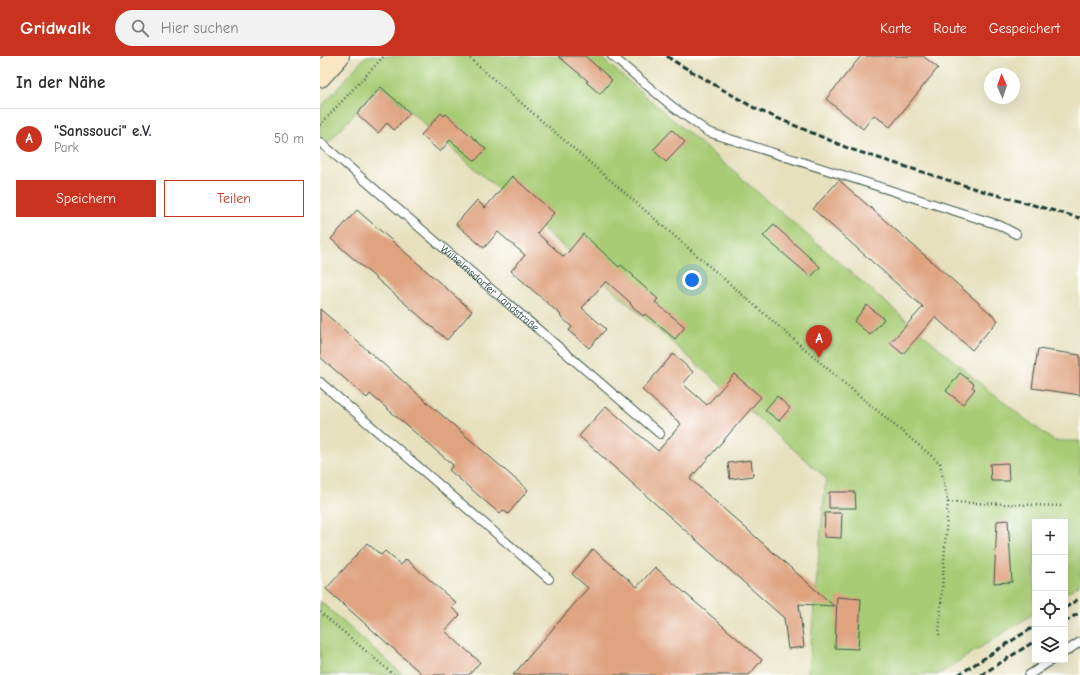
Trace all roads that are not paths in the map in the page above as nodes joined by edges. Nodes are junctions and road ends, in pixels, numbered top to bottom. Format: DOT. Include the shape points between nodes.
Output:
graph roads {
  1 [pos="338,56"];
  2 [pos="612,56"];
  3 [pos="320,76"];
  4 [pos="320,142"];
  5 [pos="1016,234"];
  6 [pos="320,382"];
  7 [pos="660,434"];
  8 [pos="549,578"];
  9 [pos="1080,642"];
  10 [pos="1068,650"];
  11 [pos="1047,663"];
  12 [pos="1029,675"];
  1 -- 3 [label="main road"];
  2 -- 5 [label="lane" via="673,107 708,132 999,225"];
  4 -- 7 [label="lane, Wilhelmsdorfer Landstraße"];
  6 -- 8 [label="lane"];
  9 -- 10 [label="lane"];
  11 -- 12 [label="lane"];
}
